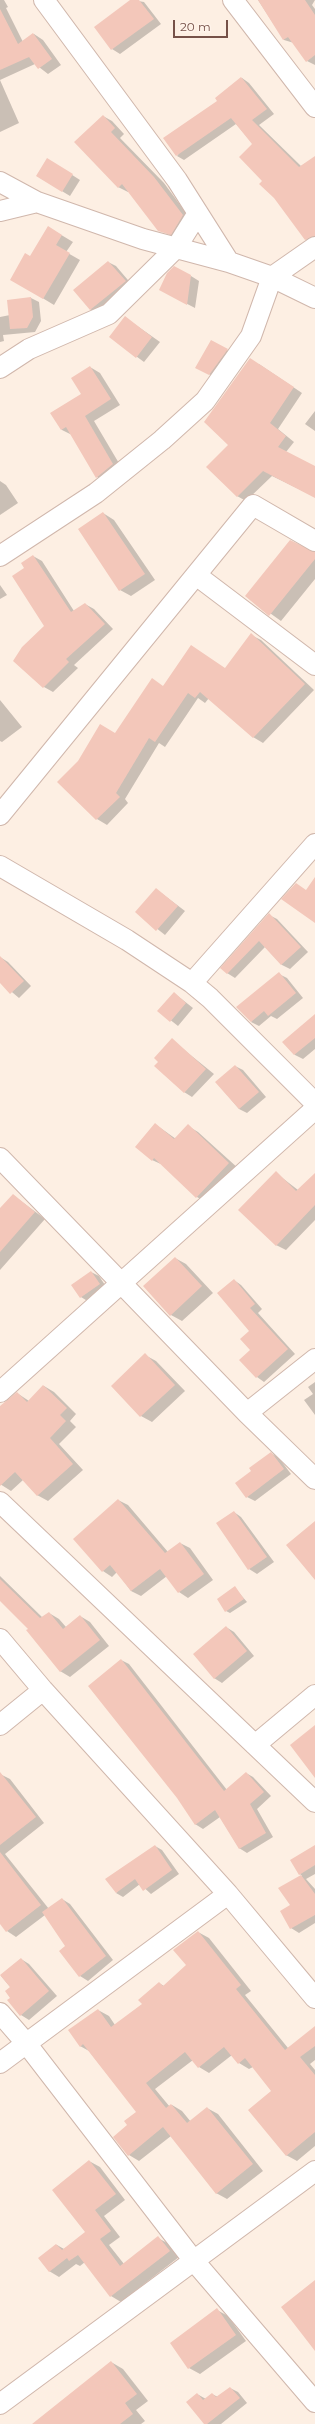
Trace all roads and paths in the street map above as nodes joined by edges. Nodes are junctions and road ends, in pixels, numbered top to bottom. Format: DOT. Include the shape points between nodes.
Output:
graph roads {
  1 [pos="44,0"];
  2 [pos="233,0"];
  3 [pos="315,107"];
  4 [pos="0,182"];
  5 [pos="37,202"];
  6 [pos="0,211"];
  7 [pos="198,213"];
  8 [pos="315,247"];
  9 [pos="176,248"];
  10 [pos="229,262"];
  11 [pos="272,277"];
  12 [pos="315,298"];
  13 [pos="0,368"];
  14 [pos="315,541"];
  15 [pos="0,556"];
  16 [pos="196,575"];
  17 [pos="315,665"];
  18 [pos="0,815"];
  19 [pos="315,844"];
  20 [pos="4,874"];
  21 [pos="192,983"];
  22 [pos="315,1103"];
  23 [pos="315,1109"];
  24 [pos="0,1158"];
  25 [pos="123,1283"];
  26 [pos="315,1360"];
  27 [pos="0,1392"];
  28 [pos="248,1413"];
  29 [pos="315,1479"];
  30 [pos="0,1502"];
  31 [pos="0,1639"];
  32 [pos="43,1690"];
  33 [pos="315,1694"];
  34 [pos="0,1725"];
  35 [pos="255,1745"];
  36 [pos="315,1802"];
  37 [pos="228,1894"];
  38 [pos="315,1998"];
  39 [pos="0,2013"];
  40 [pos="26,2043"];
  41 [pos="0,2063"];
  42 [pos="315,2171"];
  43 [pos="194,2261"];
  44 [pos="315,2402"];
  45 [pos="0,2404"];
  1 -- 7 [label="street" via="177,180"];
  2 -- 3 [label="street"];
  4 -- 5 [label="street"];
  5 -- 6 [label="street"];
  5 -- 9 [label="street"];
  7 -- 9 [label="street"];
  7 -- 10 [label="street"];
  8 -- 11 [label="street"];
  9 -- 10 [label="street"];
  9 -- 13 [label="street" via="109,314 29,349"];
  10 -- 11 [label="street"];
  11 -- 12 [label="street"];
  11 -- 15 [label="street" via="252,336 205,401 162,440 96,492"];
  14 -- 16 [label="street" via="253,505"];
  16 -- 17 [label="street"];
  16 -- 18 [label="street"];
  19 -- 21 [label="street"];
  20 -- 21 [label="street" via="127,940"];
  21 -- 22 [label="street"];
  23 -- 25 [label="street"];
  24 -- 25 [label="street"];
  25 -- 27 [label="street"];
  25 -- 28 [label="street"];
  26 -- 28 [label="street"];
  28 -- 29 [label="street"];
  30 -- 35 [label="street"];
  31 -- 32 [label="street"];
  32 -- 34 [label="street"];
  32 -- 37 [label="street"];
  33 -- 35 [label="street"];
  35 -- 36 [label="street"];
  37 -- 38 [label="street"];
  37 -- 40 [label="street"];
  39 -- 40 [label="street"];
  40 -- 41 [label="street"];
  40 -- 43 [label="street"];
  42 -- 43 [label="street"];
  43 -- 44 [label="street"];
  43 -- 45 [label="street"];
}
